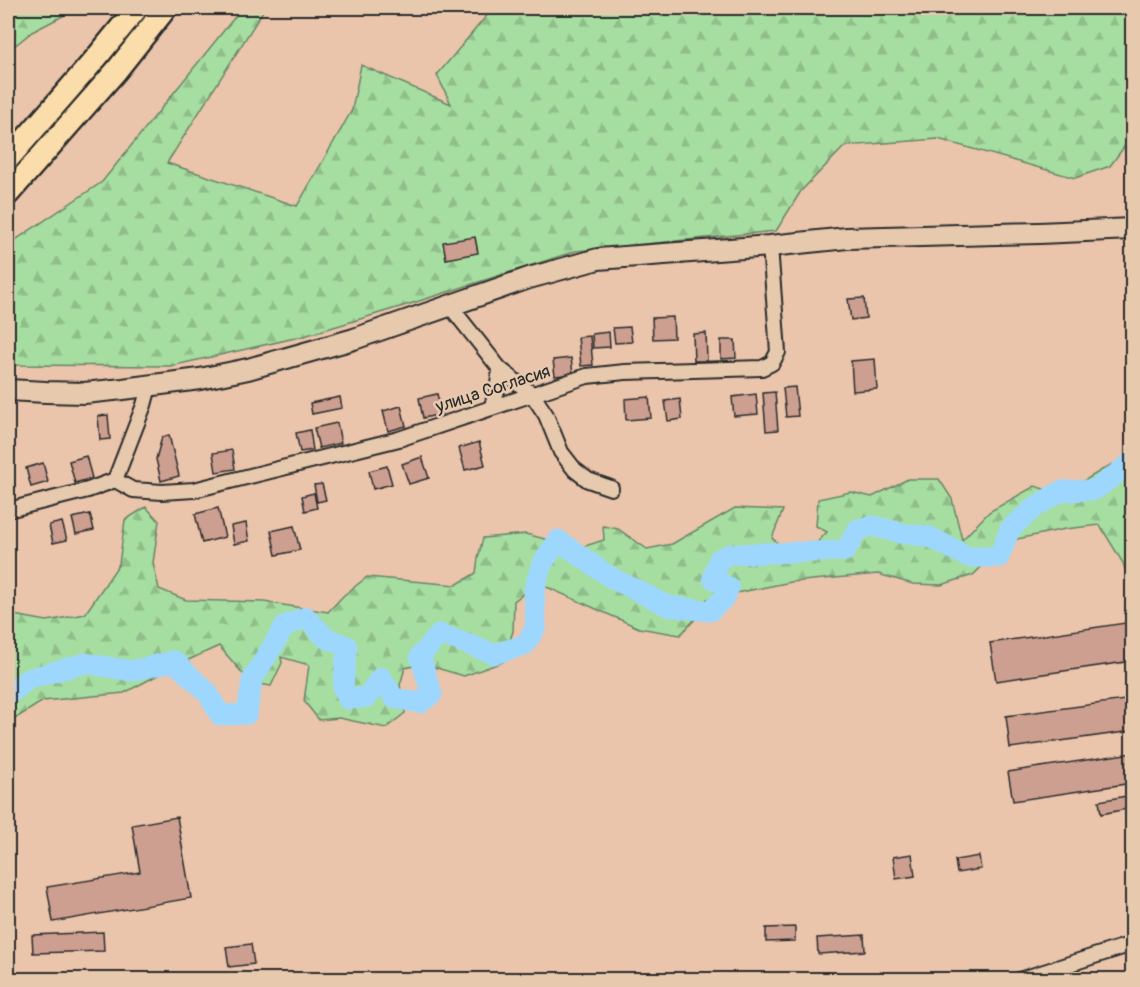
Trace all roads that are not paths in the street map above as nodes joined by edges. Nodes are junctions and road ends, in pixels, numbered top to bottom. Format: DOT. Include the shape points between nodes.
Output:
graph roads {
  1 [pos="136,8"];
  2 [pos="166,8"];
  3 [pos="8,159"];
  4 [pos="8,194"];
  5 [pos="1132,229"];
  6 [pos="770,246"];
  7 [pos="450,306"];
  8 [pos="500,369"];
  9 [pos="149,387"];
  10 [pos="8,390"];
  11 [pos="532,394"];
  12 [pos="491,408"];
  13 [pos="116,480"];
  14 [pos="611,488"];
  15 [pos="8,510"];
  16 [pos="1132,944"];
  17 [pos="1019,980"];
  1 -- 3 [label="main road"];
  2 -- 4 [label="main road"];
  5 -- 6 [label="street" via="867,237"];
  6 -- 7 [label="street" via="598,259"];
  6 -- 11 [label="street, улица Согласия" via="778,352 772,363 762,368 587,376"];
  7 -- 8 [label="street"];
  7 -- 9 [label="street" via="248,369"];
  8 -- 11 [label="street"];
  8 -- 12 [label="street"];
  9 -- 10 [label="street" via="84,393"];
  9 -- 13 [label="street"];
  11 -- 12 [label="street, улица Согласия"];
  11 -- 14 [label="street" via="546,415 561,452 575,470 588,480"];
  12 -- 13 [label="street, улица Согласия" via="399,439 194,490 133,490"];
  13 -- 15 [label="street"];
  16 -- 17 [label="street"];
}
